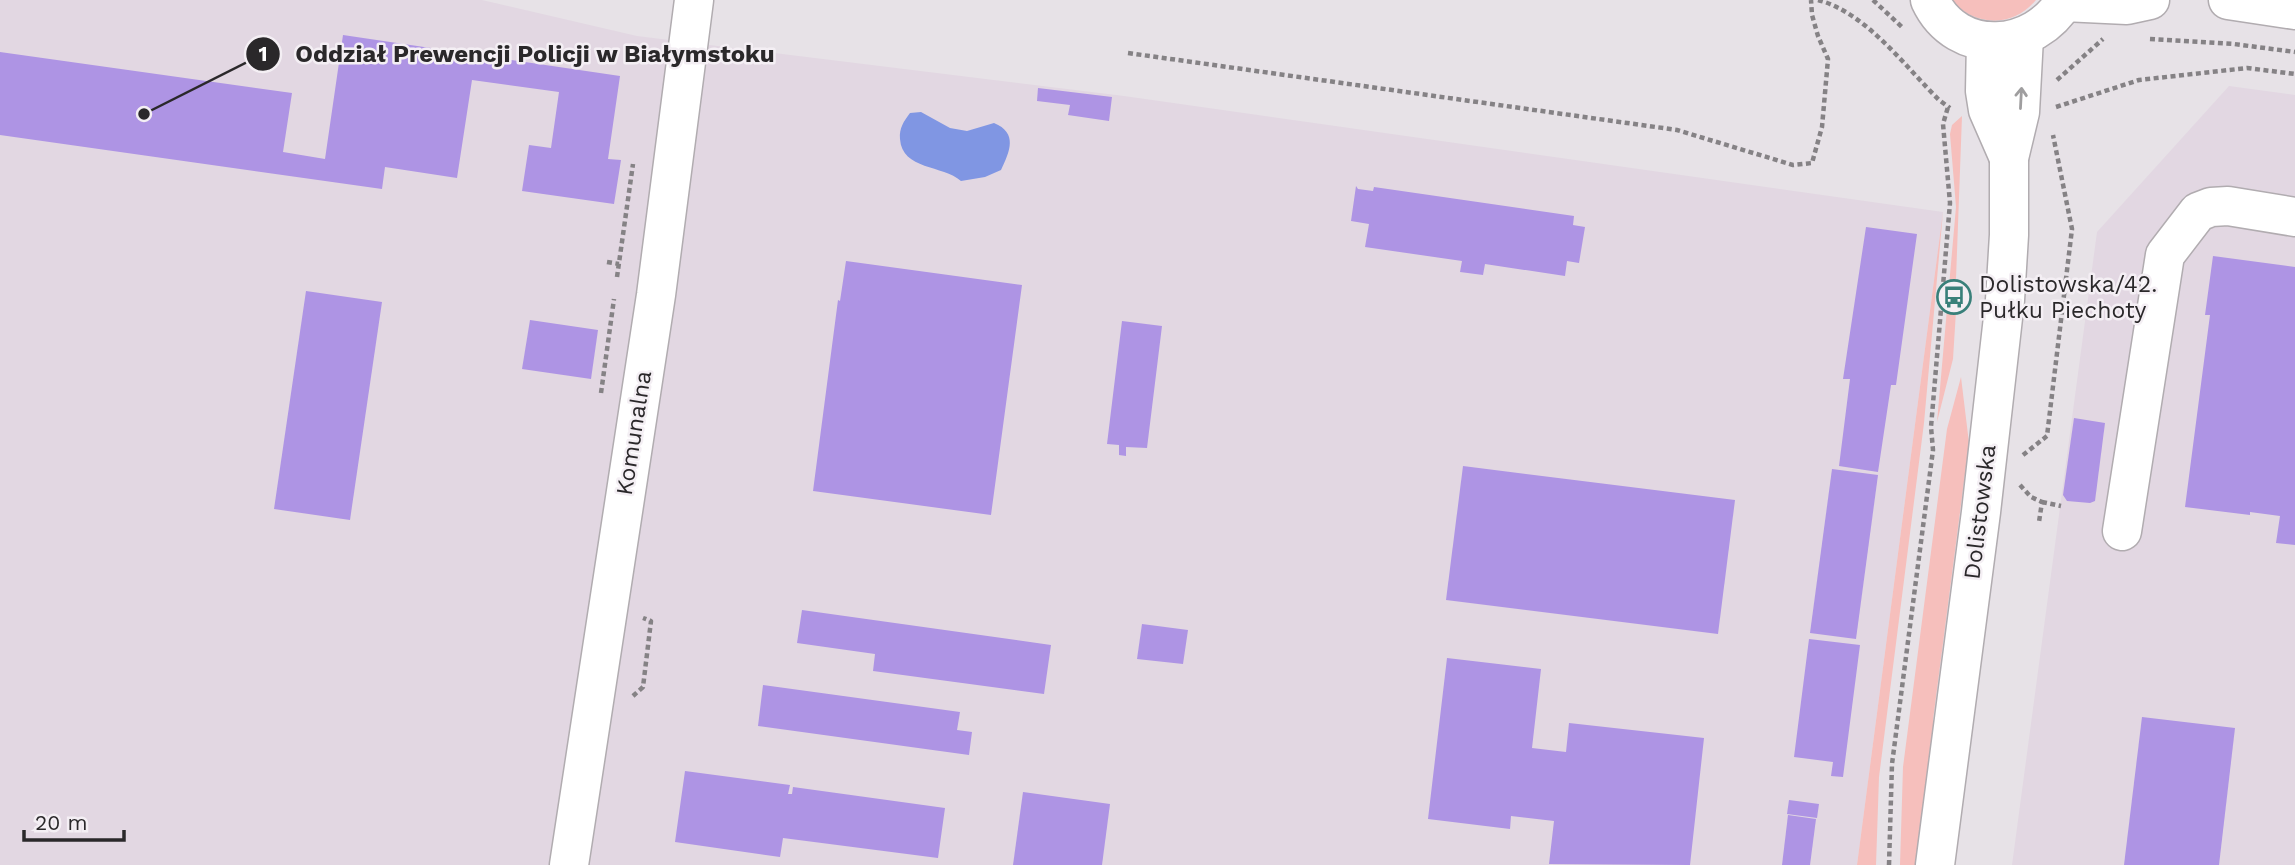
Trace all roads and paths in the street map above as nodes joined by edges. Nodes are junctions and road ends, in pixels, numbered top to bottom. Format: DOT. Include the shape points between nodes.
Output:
graph roads {
  1 [pos="694,0"];
  2 [pos="1811,0"];
  3 [pos="1818,0"];
  4 [pos="1930,0"];
  5 [pos="2150,0"];
  6 [pos="2228,0"];
  7 [pos="2064,1"];
  8 [pos="2295,10"];
  9 [pos="2024,37"];
  10 [pos="2114,38"];
  11 [pos="2138,38"];
  12 [pos="1986,41"];
  13 [pos="2295,52"];
  14 [pos="1128,53"];
  15 [pos="2295,74"];
  16 [pos="2055,81"];
  17 [pos="2072,103"];
  18 [pos="1948,107"];
  19 [pos="1958,110"];
  20 [pos="2052,130"];
  21 [pos="2008,158"];
  22 [pos="2295,217"];
  23 [pos="607,262"];
  24 [pos="619,264"];
  25 [pos="2021,456"];
  26 [pos="2015,477"];
  27 [pos="2042,502"];
  28 [pos="2062,506"];
  29 [pos="2039,522"];
  30 [pos="2122,531"];
  31 [pos="569,865"];
  32 [pos="1889,865"];
  33 [pos="1935,865"];
  1 -- 31 [label="street, Komunalna" via="656,295"];
  2 -- 14 [label="path" via="1828,59 1822,127 1812,163 1793,165 1677,130"];
  3 -- 18 [label="path" via="1857,17"];
  4 -- 12 [label="street" via="1945,22"];
  5 -- 7 [label="street" via="2127,5"];
  6 -- 8 [label="street"];
  7 -- 9 [label="street" via="2054,17"];
  9 -- 12 [label="street"];
  21 -- 9 [label="street, Dolistowska, one-way" via="2020,112"];
  10 -- 16 [label="path" via="2105,38"];
  11 -- 13 [label="path"];
  12 -- 21 [label="street, Dolistowska" via="1988,110"];
  15 -- 17 [label="path" via="2247,68 2139,80"];
  18 -- 19 [label="path"];
  18 -- 32 [label="path" via="1942,124 1950,203 1931,426 1933,450 1892,764"];
  20 -- 25 [label="path" via="2072,229 2047,436"];
  21 -- 33 [label="street, Dolistowska" via="2006,300"];
  22 -- 30 [label="street" via="2211,206 2198,212 2165,255"];
  23 -- 24 [label="path"];
  26 -- 27 [label="path" via="2031,497"];
  27 -- 28 [label="path"];
  27 -- 29 [label="path"];
}
